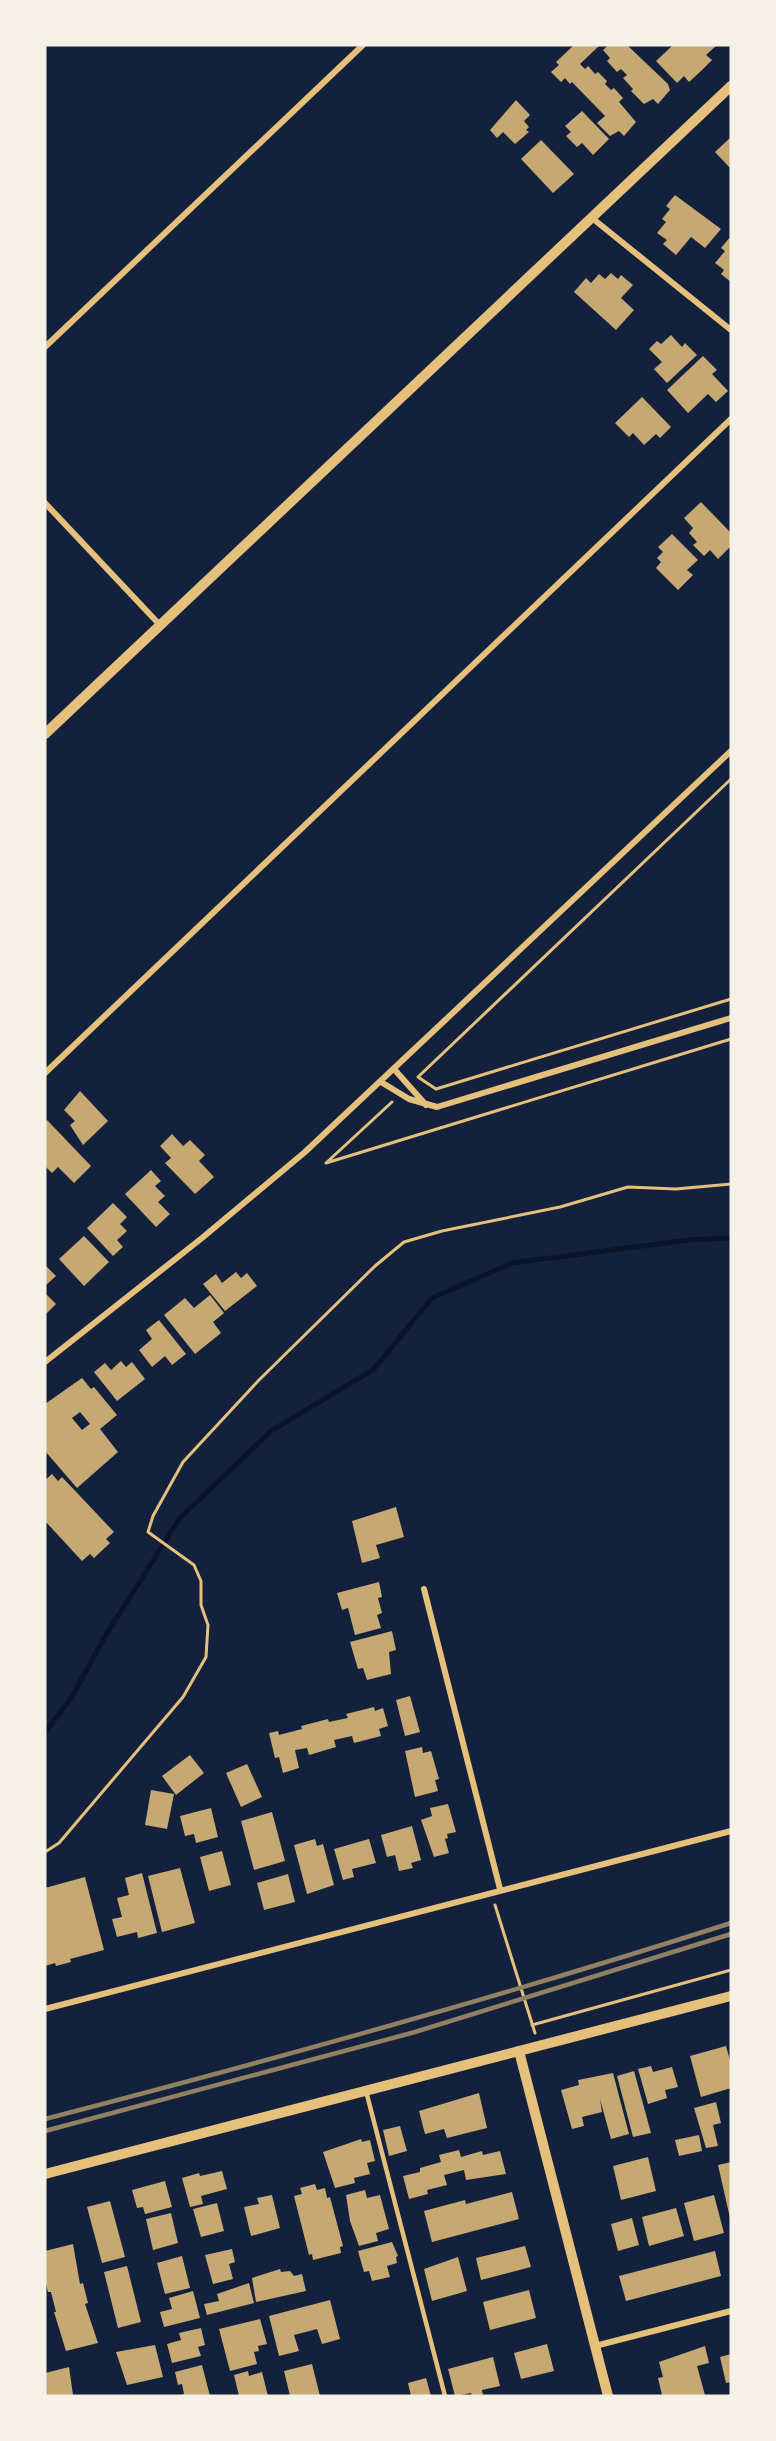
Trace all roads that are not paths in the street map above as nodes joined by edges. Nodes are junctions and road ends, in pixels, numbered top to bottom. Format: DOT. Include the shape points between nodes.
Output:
graph roads {
  1 [pos="363,45"];
  2 [pos="731,86"];
  3 [pos="592,218"];
  4 [pos="731,330"];
  5 [pos="45,347"];
  6 [pos="731,419"];
  7 [pos="45,503"];
  8 [pos="159,624"];
  9 [pos="45,734"];
  10 [pos="731,751"];
  11 [pos="731,1018"];
  12 [pos="394,1069"];
  13 [pos="45,1073"];
  14 [pos="381,1082"];
  15 [pos="427,1106"];
  16 [pos="45,1362"];
  17 [pos="424,1589"];
  18 [pos="731,1831"];
  19 [pos="500,1889"];
  20 [pos="731,1996"];
  21 [pos="45,2009"];
  22 [pos="519,2051"];
  23 [pos="366,2091"];
  24 [pos="45,2174"];
  25 [pos="731,2311"];
  26 [pos="595,2346"];
  27 [pos="445,2396"];
  28 [pos="608,2396"];
  1 -- 5 [label="street"];
  2 -- 3 [label="street"];
  3 -- 4 [label="street"];
  3 -- 8 [label="street"];
  6 -- 13 [label="street"];
  7 -- 8 [label="street"];
  8 -- 9 [label="street"];
  10 -- 12 [label="street"];
  11 -- 15 [label="street" via="448,1105"];
  12 -- 14 [label="street"];
  12 -- 15 [label="street"];
  14 -- 15 [label="street"];
  14 -- 16 [label="street" via="297,1160"];
  17 -- 19 [label="street"];
  18 -- 19 [label="street"];
  19 -- 21 [label="street"];
  20 -- 22 [label="street"];
  22 -- 23 [label="street"];
  22 -- 26 [label="street"];
  23 -- 24 [label="street"];
  23 -- 27 [label="lane"];
  25 -- 26 [label="street"];
  26 -- 28 [label="street"];
}
